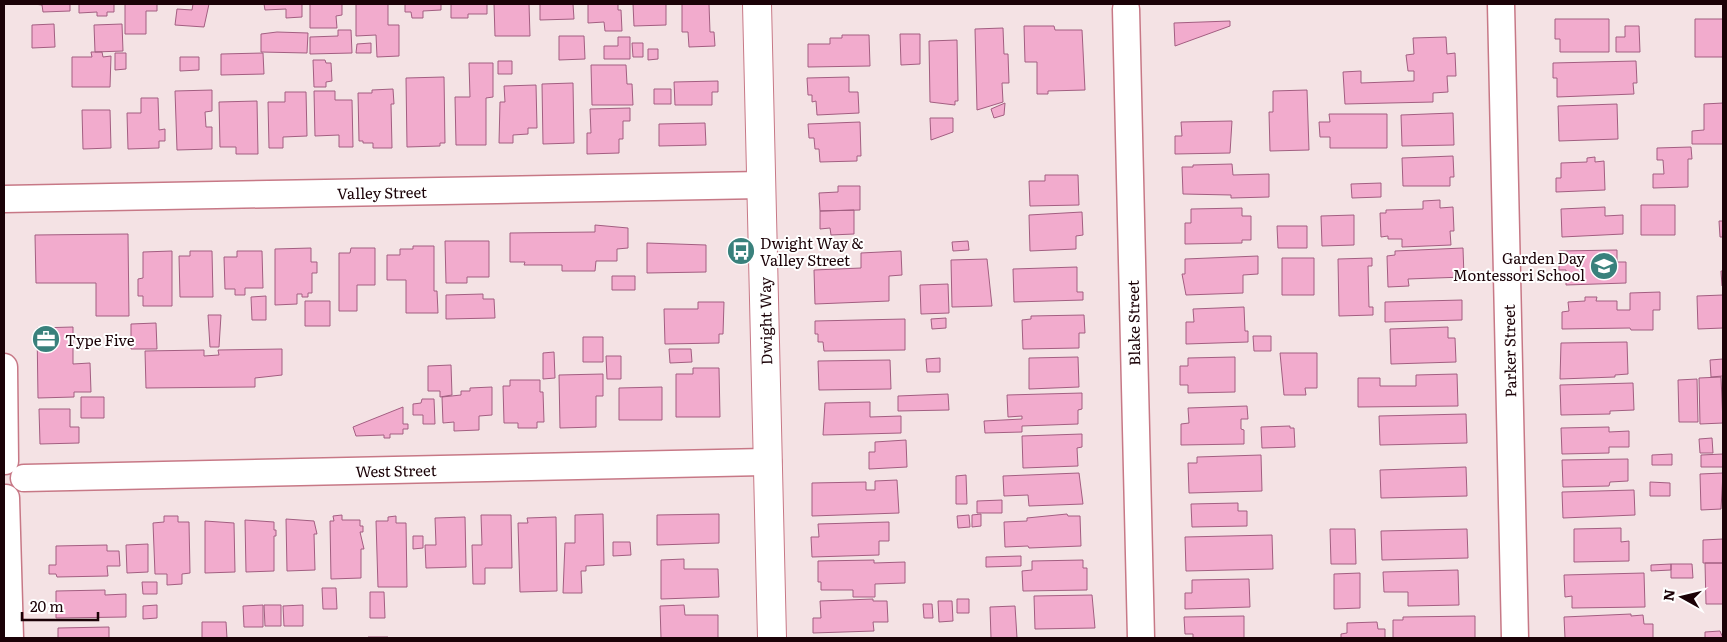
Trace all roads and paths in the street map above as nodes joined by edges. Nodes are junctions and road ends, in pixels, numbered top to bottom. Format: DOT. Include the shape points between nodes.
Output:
graph roads {
  1 [pos="757,4"];
  2 [pos="1501,4"];
  3 [pos="1125,5"];
  4 [pos="761,185"];
  5 [pos="4,200"];
  6 [pos="4,367"];
  7 [pos="5,461"];
  8 [pos="768,462"];
  9 [pos="24,478"];
  10 [pos="5,497"];
  11 [pos="10,638"];
  12 [pos="772,638"];
  13 [pos="1141,638"];
  14 [pos="1515,638"];
  1 -- 4 [label="street, Dwight Way"];
  2 -- 14 [label="street, Parker Street"];
  3 -- 13 [label="street, Blake Street"];
  4 -- 5 [label="street, Valley Street"];
  4 -- 8 [label="street, Dwight Way"];
  6 -- 7 [label="street"];
  7 -- 9 [label="street" via="16,464"];
  8 -- 9 [label="street, West Street"];
  8 -- 12 [label="street, Dwight Way"];
  9 -- 10 [label="street" via="21,490"];
  10 -- 11 [label="street"];
}
